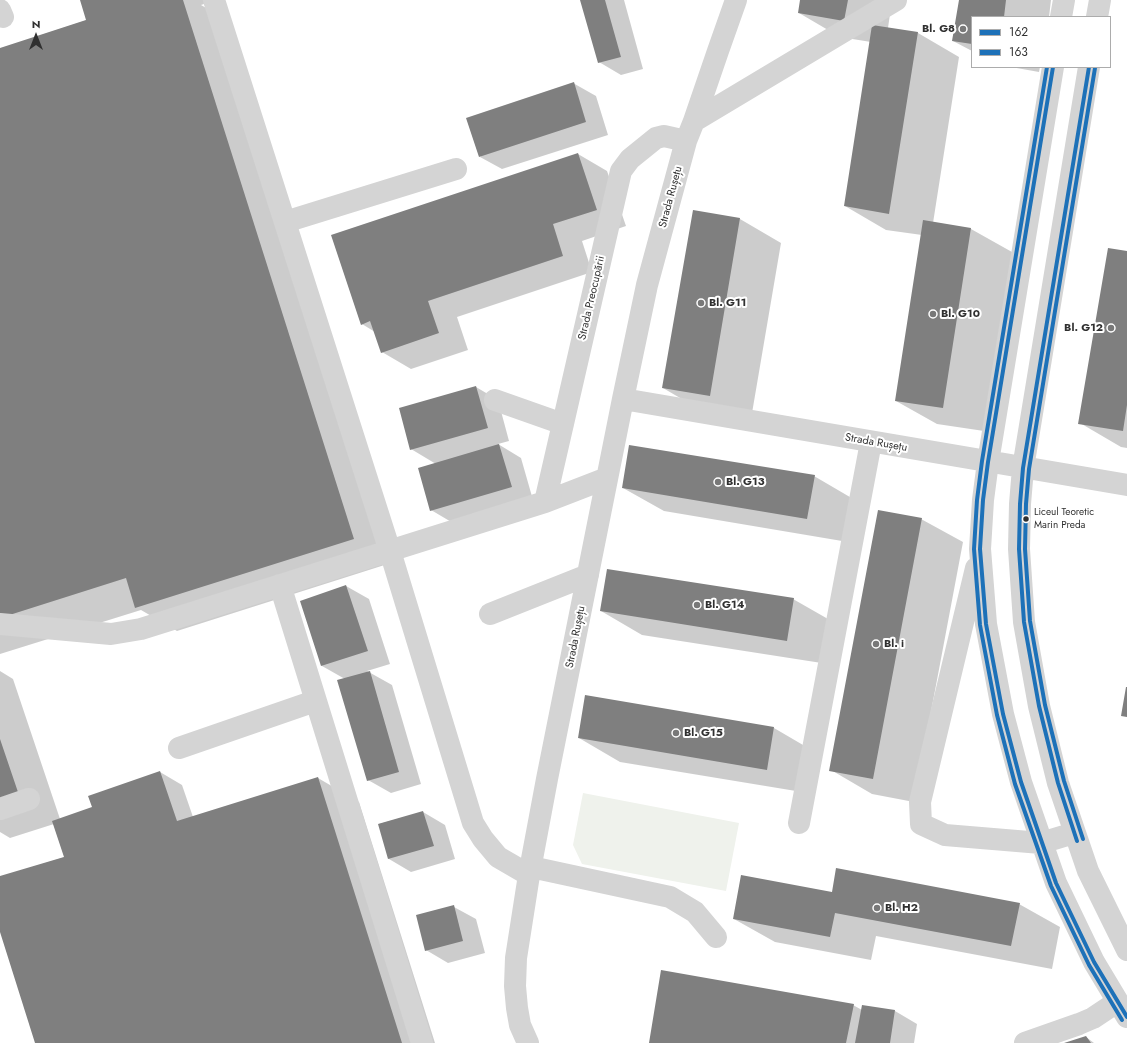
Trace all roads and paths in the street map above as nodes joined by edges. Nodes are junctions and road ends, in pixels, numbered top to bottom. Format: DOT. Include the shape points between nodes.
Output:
graph roads {
  1 [pos="214,0"];
  2 [pos="736,0"];
  3 [pos="896,0"];
  4 [pos="1064,0"];
  5 [pos="1100,0"];
  6 [pos="1061,16"];
  7 [pos="1097,16"];
  8 [pos="1053,68"];
  9 [pos="1089,68"];
  10 [pos="690,131"];
  11 [pos="456,169"];
  12 [pos="285,222"];
  13 [pos="623,399"];
  14 [pos="495,400"];
  15 [pos="563,424"];
  16 [pos="871,442"];
  17 [pos="988,462"];
  18 [pos="1023,468"];
  19 [pos="607,478"];
  20 [pos="1127,485"];
  21 [pos="545,502"];
  22 [pos="980,549"];
  23 [pos="390,551"];
  24 [pos="588,575"];
  25 [pos="280,585"];
  26 [pos="490,614"];
  27 [pos="0,624"];
  28 [pos="315,701"];
  29 [pos="179,748"];
  30 [pos="28,799"];
  31 [pos="0,809"];
  32 [pos="799,823"];
  33 [pos="1074,833"];
  34 [pos="1042,843"];
  35 [pos="530,871"];
  36 [pos="716,937"];
  37 [pos="1127,950"];
  38 [pos="1122,1010"];
  39 [pos="422,1043"];
  40 [pos="528,1043"];
  41 [pos="1025,1043"];
  1 -- 12 [label="street"];
  2 -- 10 [label="street, Strada Rușețu"];
  3 -- 10 [label="street"];
  4 -- 6 [label="street"];
  5 -- 7 [label="street"];
  8 -- 17 [label="street"];
  9 -- 18 [label="street"];
  10 -- 13 [label="street, Strada Rușețu" via="647,285"];
  10 -- 15 [label="street, Strada Preocupării" via="656,138 630,159 621,171"];
  11 -- 12 [label="street"];
  12 -- 23 [label="street"];
  13 -- 16 [label="street, Strada Rușețu"];
  13 -- 19 [label="street, Strada Rușețu"];
  14 -- 15 [label="street"];
  15 -- 21 [label="street, Strada Preocupării"];
  16 -- 17 [label="street, Strada Rușețu"];
  16 -- 32 [label="street"];
  17 -- 18 [label="street, Strada Rușețu"];
  17 -- 22 [label="street"];
  18 -- 20 [label="street"];
  18 -- 33 [label="street" via="1019,549 1024,622 1039,706 1058,783"];
  19 -- 21 [label="street"];
  19 -- 24 [label="street, Strada Rușețu"];
  21 -- 23 [label="street"];
  22 -- 34 [label="street" via="986,624 1003,714 1021,782"];
  22 -- 34 [label="street" via="920,802 921,824 945,834"];
  23 -- 25 [label="street"];
  23 -- 35 [label="street" via="473,823 498,857"];
  24 -- 26 [label="street"];
  24 -- 35 [label="street, Strada Rușețu"];
  25 -- 27 [label="street" via="141,629 111,634"];
  25 -- 28 [label="street"];
  28 -- 29 [label="street"];
  28 -- 39 [label="street"];
  30 -- 31 [label="street"];
  33 -- 34 [label="street"];
  33 -- 37 [label="street" via="1088,871"];
  34 -- 38 [label="street" via="1056,883 1074,922"];
  35 -- 36 [label="street" via="670,897 695,912"];
  35 -- 40 [label="street, Strada Rușețu" via="516,958 515,986 520,1025"];
  38 -- 41 [label="street"];
}
